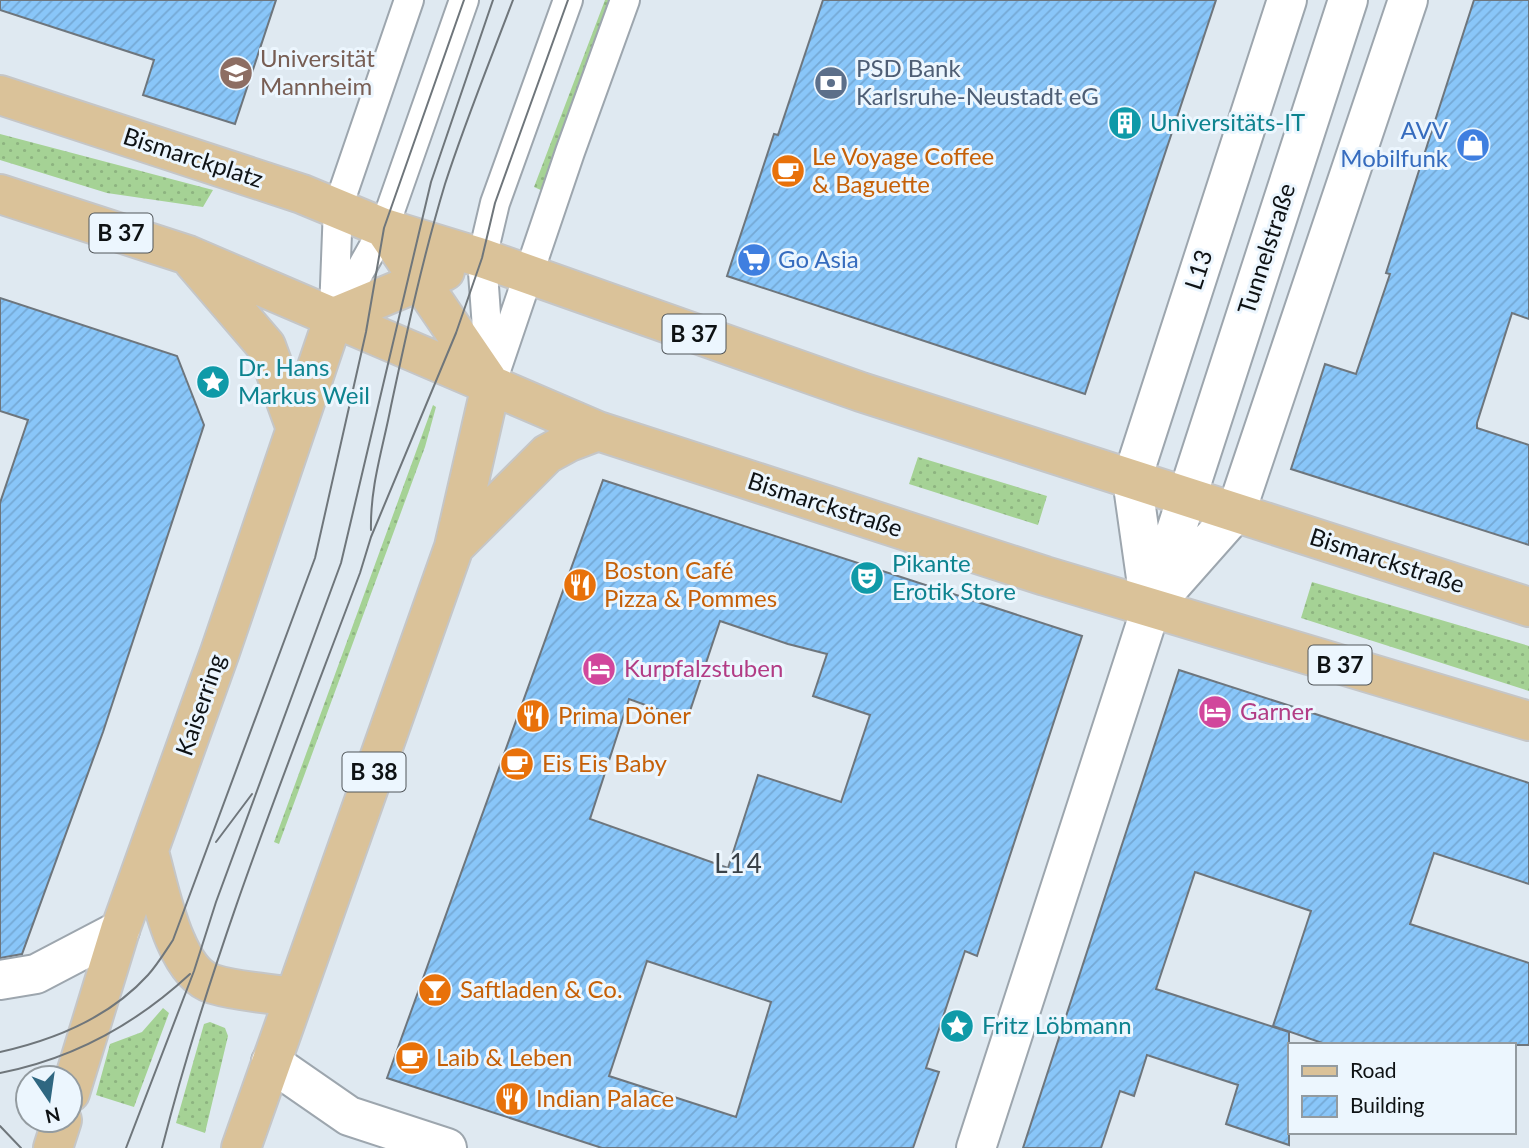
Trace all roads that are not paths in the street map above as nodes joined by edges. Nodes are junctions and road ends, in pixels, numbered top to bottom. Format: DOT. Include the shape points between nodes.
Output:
graph roads {
  1 [pos="409,0"];
  2 [pos="464,0"];
  3 [pos="568,0"];
  4 [pos="625,0"];
  5 [pos="1287,0"];
  6 [pos="1348,0"];
  7 [pos="1408,0"];
  8 [pos="0,95"];
  9 [pos="0,194"];
  10 [pos="338,207"];
  11 [pos="384,228"];
  12 [pos="188,255"];
  13 [pos="482,258"];
  14 [pos="527,275"];
  15 [pos="420,280"];
  16 [pos="334,317"];
  17 [pos="491,384"];
  18 [pos="295,426"];
  19 [pos="598,431"];
  20 [pos="1132,479"];
  21 [pos="1186,497"];
  22 [pos="1236,512"];
  23 [pos="454,547"];
  24 [pos="1529,607"];
  25 [pos="1150,608"];
  26 [pos="1529,721"];
  27 [pos="149,852"];
  28 [pos="120,930"];
  29 [pos="0,980"];
  30 [pos="294,997"];
  31 [pos="271,1062"];
  32 [pos="79,1064"];
  33 [pos="240,1148"];
  34 [pos="447,1148"];
  35 [pos="976,1148"];
  1 -- 10 [label="lane"];
  2 -- 11 [label="lane"];
  3 -- 13 [label="lane" via="495,203"];
  4 -- 14 [label="lane"];
  5 -- 20 [label="street, L13"];
  6 -- 21 [label="street, Tunnelstraße"];
  7 -- 22 [label="street"];
  8 -- 10 [label="main road, Bismarckplatz / B 37"];
  9 -- 12 [label="main road, B 37"];
  10 -- 11 [label="main road, Bismarckplatz / B 37"];
  10 -- 16 [label="lane"];
  11 -- 13 [label="main road, B 37"];
  11 -- 15 [label="main road"];
  11 -- 16 [label="lane"];
  12 -- 16 [label="main road, B 37"];
  12 -- 18 [label="main road" via="266,346"];
  13 -- 14 [label="main road, B 37"];
  13 -- 15 [label="main road"];
  13 -- 17 [label="lane"];
  14 -- 17 [label="lane"];
  14 -- 20 [label="main road, Bismarckstraße / B 37" via="861,392"];
  15 -- 16 [label="main road"];
  15 -- 17 [label="main road"];
  16 -- 17 [label="main road, Bismarckstraße / B 37"];
  16 -- 18 [label="main road, Kaiserring"];
  17 -- 19 [label="main road, Bismarckstraße / B 37"];
  17 -- 23 [label="main road, B 38"];
  18 -- 27 [label="main road, Kaiserring"];
  19 -- 23 [label="main road, B 38" via="547,454"];
  19 -- 25 [label="main road, Bismarckstraße / B 37"];
  20 -- 21 [label="main road, Bismarckstraße / B 37"];
  20 -- 25 [label="street"];
  21 -- 22 [label="main road, Bismarckstraße / B 37"];
  21 -- 25 [label="street, Tunnelstraße"];
  22 -- 24 [label="main road, Bismarckstraße / B 37"];
  22 -- 25 [label="street"];
  23 -- 30 [label="main road, B 38"];
  25 -- 26 [label="main road, Bismarckstraße / B 37"];
  25 -- 35 [label="street, Tunnelstraße"];
  27 -- 28 [label="main road, Kaiserring"];
  27 -- 30 [label="main road" via="173,940 194,971 211,984"];
  28 -- 29 [label="street" via="36,974"];
  28 -- 32 [label="main road, Kaiserring"];
  30 -- 31 [label="main road, B 38"];
  31 -- 33 [label="main road, B 38"];
  31 -- 34 [label="street" via="349,1116"];
}
